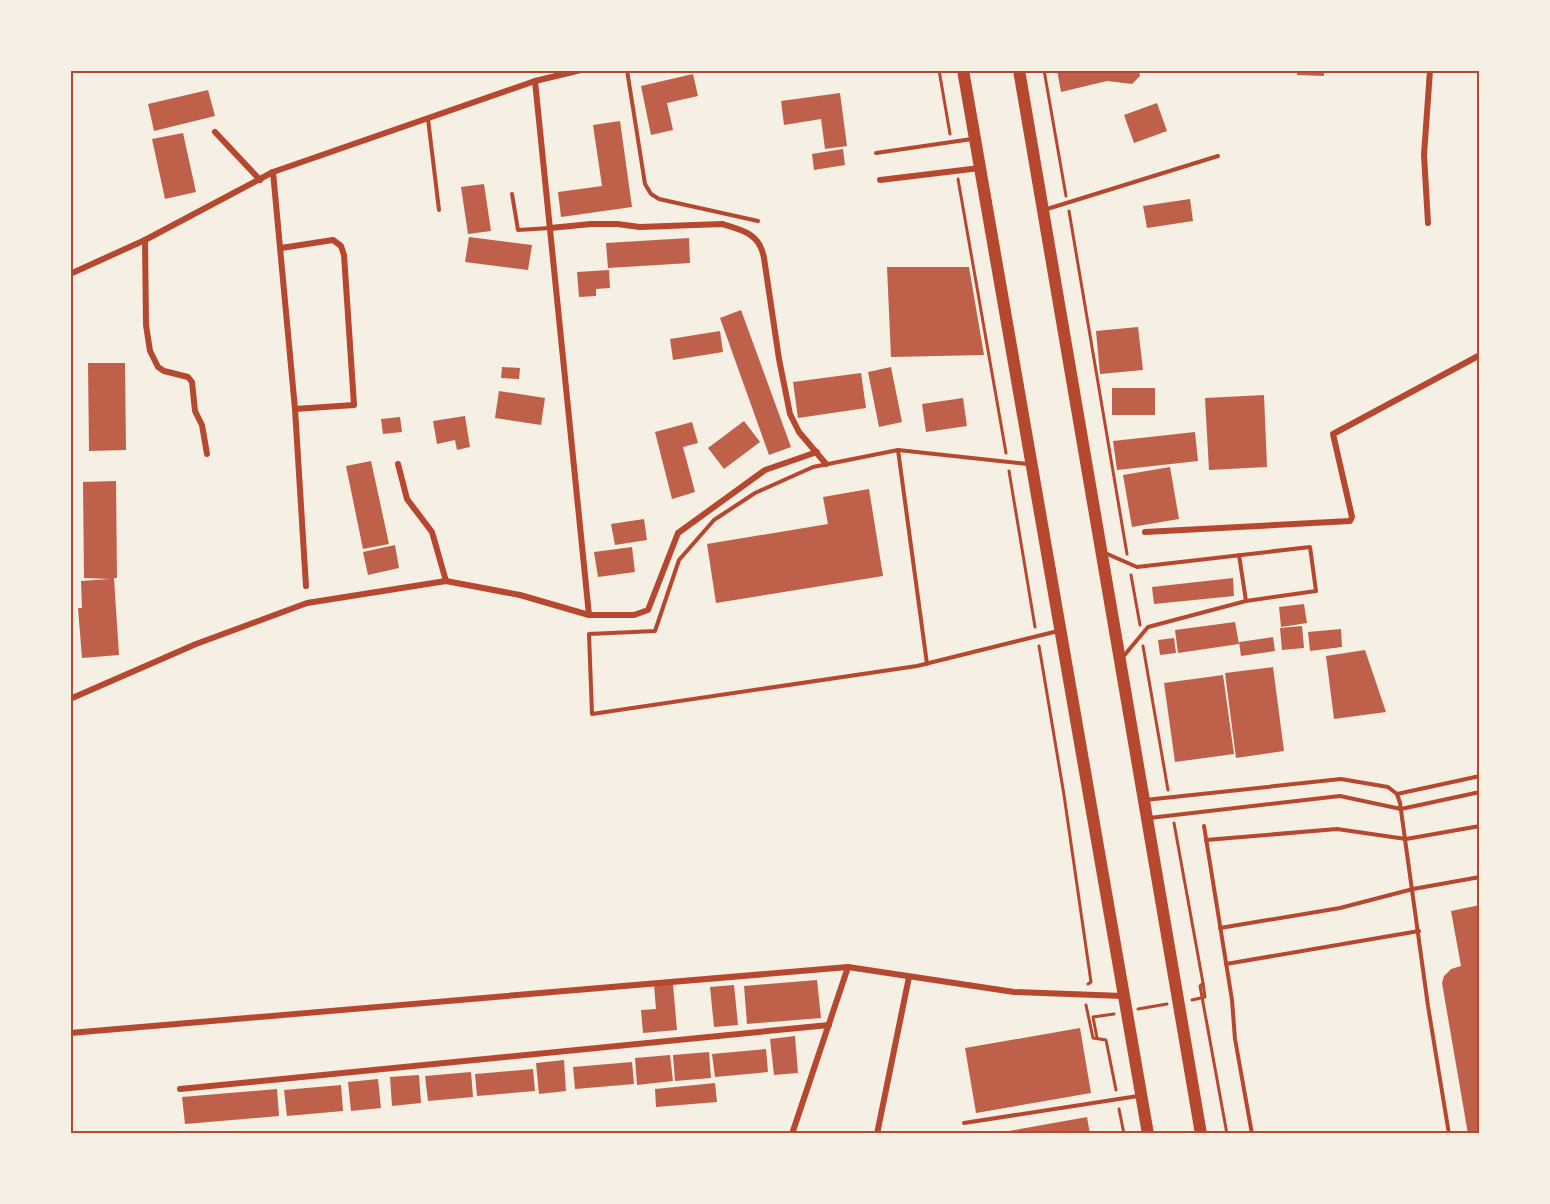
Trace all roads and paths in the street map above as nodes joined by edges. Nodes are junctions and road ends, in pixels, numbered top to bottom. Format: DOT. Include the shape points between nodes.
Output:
graph roads {
  1 [pos="580,70"];
  2 [pos="627,70"];
  3 [pos="939,70"];
  4 [pos="963,70"];
  5 [pos="1019,70"];
  6 [pos="1044,70"];
  7 [pos="1430,70"];
  8 [pos="570,72"];
  9 [pos="535,81"];
  10 [pos="428,119"];
  11 [pos="215,132"];
  12 [pos="975,139"];
  13 [pos="952,142"];
  14 [pos="876,153"];
  15 [pos="1218,156"];
  16 [pos="980,168"];
  17 [pos="957,171"];
  18 [pos="273,172"];
  19 [pos="260,180"];
  20 [pos="880,180"];
  21 [pos="512,194"];
  22 [pos="1067,202"];
  23 [pos="439,210"];
  24 [pos="1043,210"];
  25 [pos="758,221"];
  26 [pos="1428,223"];
  27 [pos="550,228"];
  28 [pos="145,240"];
  29 [pos="280,248"];
  30 [pos="70,274"];
  31 [pos="1479,355"];
  32 [pos="295,409"];
  33 [pos="898,450"];
  34 [pos="816,452"];
  35 [pos="207,454"];
  36 [pos="1007,461"];
  37 [pos="398,464"];
  38 [pos="826,464"];
  39 [pos="1032,465"];
  40 [pos="1145,532"];
  41 [pos="1101,552"];
  42 [pos="1239,555"];
  43 [pos="1129,563"];
  44 [pos="446,581"];
  45 [pos="306,586"];
  46 [pos="1246,601"];
  47 [pos="589,615"];
  48 [pos="1061,631"];
  49 [pos="1142,636"];
  50 [pos="1037,637"];
  51 [pos="1120,660"];
  52 [pos="927,664"];
  53 [pos="70,699"];
  54 [pos="1479,776"];
  55 [pos="1479,792"];
  56 [pos="1397,794"];
  57 [pos="1169,798"];
  58 [pos="1144,801"];
  59 [pos="1401,809"];
  60 [pos="1172,815"];
  61 [pos="1147,818"];
  62 [pos="1204,826"];
  63 [pos="1479,826"];
  64 [pos="1406,839"];
  65 [pos="1206,840"];
  66 [pos="1479,877"];
  67 [pos="1413,888"];
  68 [pos="1220,928"];
  69 [pos="1419,931"];
  70 [pos="1226,964"];
  71 [pos="848,967"];
  72 [pos="909,977"];
  73 [pos="1203,983"];
  74 [pos="1084,995"];
  75 [pos="1124,996"];
  76 [pos="1183,1001"];
  77 [pos="1172,1003"];
  78 [pos="1138,1009"];
  79 [pos="1115,1013"];
  80 [pos="829,1025"];
  81 [pos="70,1033"];
  82 [pos="1097,1038"];
  83 [pos="180,1089"];
  84 [pos="1141,1095"];
  85 [pos="1117,1100"];
  86 [pos="964,1123"];
  87 [pos="792,1134"];
  88 [pos="877,1134"];
  89 [pos="1124,1134"];
  90 [pos="1148,1134"];
  91 [pos="1201,1134"];
  92 [pos="1227,1134"];
  93 [pos="1252,1134"];
  94 [pos="1449,1134"];
  1 -- 8 [label="street"];
  2 -- 25 [label="lane" via="645,184 651,194"];
  3 -- 13 [label="path"];
  4 -- 12 [label="highway"];
  5 -- 24 [label="highway"];
  6 -- 22 [label="path"];
  7 -- 26 [label="street" via="1424,155"];
  8 -- 9 [label="street"];
  9 -- 10 [label="street"];
  9 -- 27 [label="street"];
  10 -- 18 [label="street"];
  10 -- 23 [label="lane"];
  11 -- 19 [label="street"];
  12 -- 13 [label="lane"];
  12 -- 16 [label="highway"];
  13 -- 14 [label="lane"];
  15 -- 22 [label="lane"];
  16 -- 17 [label="street"];
  16 -- 39 [label="highway"];
  17 -- 20 [label="street"];
  17 -- 36 [label="path"];
  18 -- 19 [label="street"];
  18 -- 29 [label="street"];
  19 -- 28 [label="street"];
  21 -- 27 [label="lane" via="518,230"];
  22 -- 24 [label="lane"];
  22 -- 43 [label="path"];
  24 -- 41 [label="highway"];
  27 -- 34 [label="street" via="591,224 722,224 758,240 790,414"];
  27 -- 47 [label="street"];
  28 -- 30 [label="street"];
  28 -- 35 [label="street" via="150,351 158,367 192,382"];
  29 -- 32 [label="street"];
  29 -- 32 [label="street" via="333,240 344,255 354,405"];
  31 -- 40 [label="street" via="1333,434 1350,521"];
  32 -- 45 [label="street"];
  33 -- 36 [label="lane"];
  33 -- 38 [label="lane"];
  33 -- 52 [label="lane"];
  34 -- 38 [label="street"];
  34 -- 47 [label="street" via="765,470 678,533 648,610 634,615"];
  36 -- 39 [label="lane"];
  36 -- 50 [label="path"];
  37 -- 44 [label="street" via="407,499 432,532"];
  38 -- 52 [label="lane" via="754,493 714,520 679,560 655,632 589,634 592,714"];
  39 -- 48 [label="highway"];
  41 -- 43 [label="lane"];
  41 -- 51 [label="highway"];
  42 -- 43 [label="lane" via="1137,567"];
  42 -- 46 [label="lane"];
  42 -- 46 [label="lane" via="1310,547 1316,591"];
  43 -- 49 [label="path"];
  44 -- 47 [label="street" via="520,595"];
  44 -- 53 [label="street" via="308,603 196,644"];
  46 -- 49 [label="lane" via="1148,627"];
  48 -- 50 [label="lane"];
  48 -- 75 [label="highway"];
  49 -- 51 [label="lane"];
  49 -- 57 [label="path"];
  50 -- 52 [label="lane"];
  50 -- 74 [label="path" via="1091,982 1083,986"];
  51 -- 58 [label="highway"];
  54 -- 56 [label="lane"];
  55 -- 59 [label="lane"];
  56 -- 57 [label="lane" via="1388,787 1341,778"];
  56 -- 59 [label="lane"];
  57 -- 58 [label="lane"];
  58 -- 61 [label="highway"];
  59 -- 60 [label="lane" via="1341,796"];
  59 -- 64 [label="lane"];
  60 -- 61 [label="lane"];
  60 -- 73 [label="path"];
  61 -- 91 [label="highway"];
  62 -- 65 [label="lane"];
  63 -- 64 [label="lane"];
  64 -- 65 [label="lane" via="1337,829"];
  64 -- 67 [label="lane"];
  65 -- 68 [label="lane"];
  66 -- 67 [label="lane"];
  67 -- 68 [label="lane" via="1340,909"];
  67 -- 69 [label="lane"];
  68 -- 70 [label="lane"];
  69 -- 70 [label="lane"];
  69 -- 94 [label="lane"];
  70 -- 93 [label="lane"];
  71 -- 72 [label="street"];
  71 -- 80 [label="street"];
  71 -- 81 [label="street"];
  72 -- 74 [label="street" via="1014,992"];
  72 -- 88 [label="street"];
  73 -- 76 [label="path" via="1205,997"];
  73 -- 92 [label="path" via="1200,986"];
  74 -- 75 [label="street"];
  74 -- 82 [label="path" via="1093,1038"];
  75 -- 84 [label="highway"];
  77 -- 78 [label="path"];
  79 -- 82 [label="path" via="1093,1017"];
  80 -- 83 [label="street"];
  80 -- 87 [label="street"];
  82 -- 85 [label="path" via="1106,1040"];
  84 -- 85 [label="lane"];
  84 -- 90 [label="highway"];
  85 -- 86 [label="lane"];
  85 -- 89 [label="path"];
}
